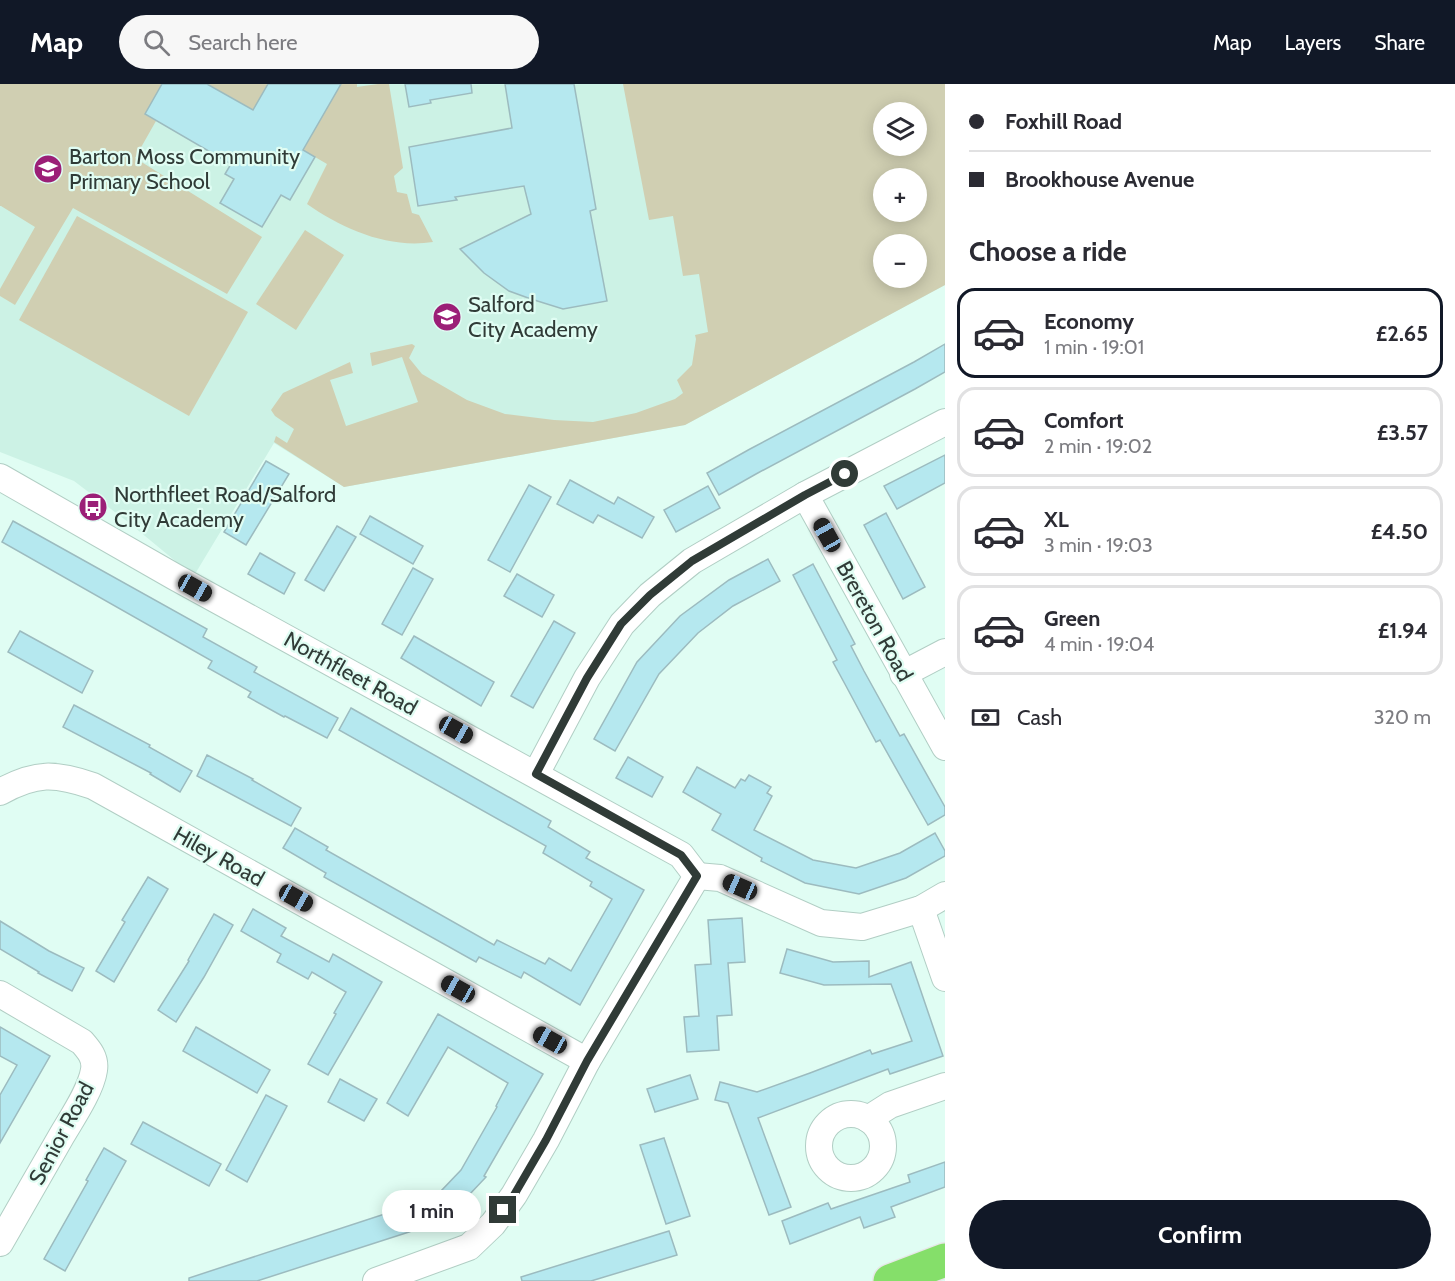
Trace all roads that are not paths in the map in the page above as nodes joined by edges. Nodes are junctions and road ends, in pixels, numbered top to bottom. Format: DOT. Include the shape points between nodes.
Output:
graph roads {
  1 [pos="945,422"];
  2 [pos="0,477"];
  3 [pos="805,495"];
  4 [pos="945,652"];
  5 [pos="903,674"];
  6 [pos="945,747"];
  7 [pos="536,774"];
  8 [pos="0,792"];
  9 [pos="697,876"];
  10 [pos="945,895"];
  11 [pos="921,909"];
  12 [pos="945,978"];
  13 [pos="0,994"];
  14 [pos="587,1061"];
  15 [pos="945,1086"];
  16 [pos="868,1119"];
  17 [pos="0,1243"];
  18 [pos="945,1260"];
  19 [pos="376,1281"];
  20 [pos="890,1281"];
  1 -- 3 [label="street"];
  2 -- 7 [label="street, Northfleet Road"];
  3 -- 5 [label="street, Brereton Road"];
  3 -- 7 [label="street" via="692,561 621,624"];
  4 -- 5 [label="street"];
  5 -- 6 [label="street, Brereton Road"];
  7 -- 9 [label="street, Northfleet Road" via="681,855"];
  8 -- 14 [label="street, Hiley Road" via="30,778 45,776 93,786"];
  9 -- 11 [label="street" via="720,878 821,923 862,927"];
  9 -- 14 [label="street"];
  10 -- 11 [label="street"];
  11 -- 12 [label="street"];
  13 -- 17 [label="street, Senior Road" via="82,1042 94,1062 94,1071 78,1108"];
  14 -- 19 [label="street" via="546,1140 493,1224 469,1247"];
  15 -- 16 [label="street" via="890,1104"];
  18 -- 20 [label="highway"];
}
